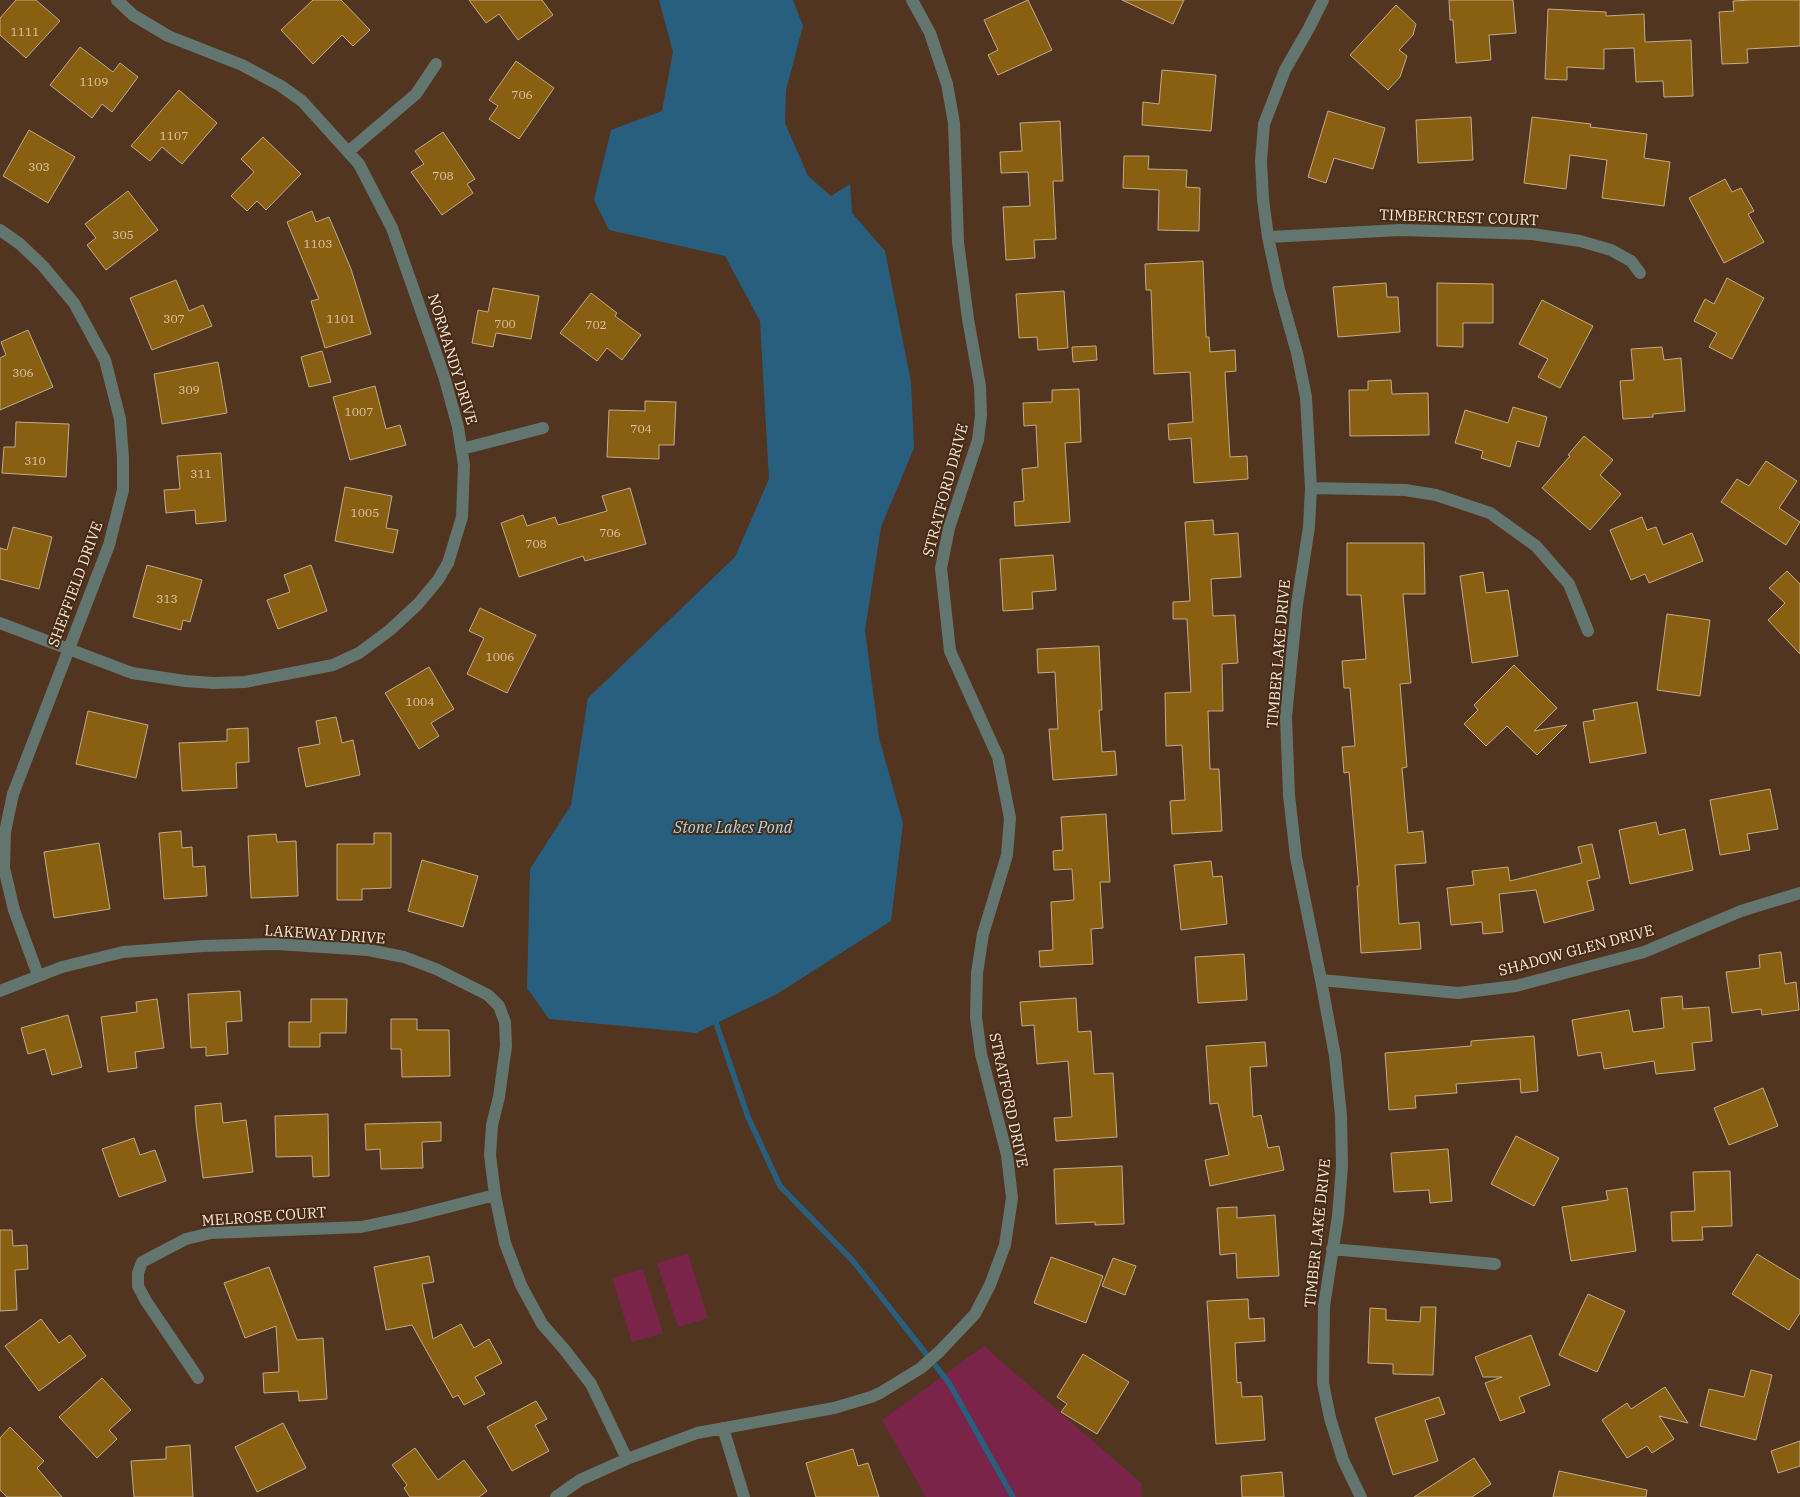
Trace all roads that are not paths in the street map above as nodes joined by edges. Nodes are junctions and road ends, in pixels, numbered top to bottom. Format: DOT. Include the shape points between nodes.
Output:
graph roads {
  1 [pos="117,0"];
  2 [pos="912,0"];
  3 [pos="1323,0"];
  4 [pos="436,64"];
  5 [pos="349,151"];
  6 [pos="0,230"];
  7 [pos="1268,237"];
  8 [pos="1640,273"];
  9 [pos="542,428"];
  10 [pos="462,449"];
  11 [pos="1311,488"];
  12 [pos="0,623"];
  13 [pos="1588,632"];
  14 [pos="68,649"];
  15 [pos="1800,893"];
  16 [pos="38,975"];
  17 [pos="1322,980"];
  18 [pos="0,991"];
  19 [pos="495,1195"];
  20 [pos="1332,1249"];
  21 [pos="1495,1264"];
  22 [pos="198,1378"];
  23 [pos="723,1428"];
  24 [pos="628,1459"];
  25 [pos="556,1497"];
  26 [pos="744,1497"];
  27 [pos="1361,1497"];
  1 -- 5 [label="street, NORMANDY DRIVE" via="168,36 242,65 281,86 302,101"];
  2 -- 23 [label="street, STRATFORD DRIVE" via="930,34 947,84 954,123 958,242 980,396 978,440 949,528 941,568 950,651 998,757 1010,818 1007,855 983,934 977,973 976,1017 981,1054 1007,1155 1012,1198 1005,1245 975,1314 921,1368 871,1398"];
  3 -- 7 [label="street, TIMBER LAKE DRIVE" via="1285,70 1264,124 1263,199"];
  4 -- 5 [label="street" via="416,94"];
  5 -- 10 [label="street, NORMANDY DRIVE" via="392,228 444,376"];
  6 -- 14 [label="street, SHEFFIELD DRIVE" via="43,266 74,304 105,360 120,419 123,490 110,545"];
  7 -- 8 [label="street, TIMBERCREST COURT" via="1400,230 1532,234 1580,241 1611,250 1631,261"];
  7 -- 11 [label="street, TIMBER LAKE DRIVE" via="1306,397"];
  9 -- 10 [label="street"];
  10 -- 14 [label="street, NORMANDY DRIVE" via="462,517 448,563 418,604 358,653 332,665 245,682 214,683 132,673"];
  11 -- 13 [label="street" via="1405,490 1436,495 1490,513 1536,546 1569,584"];
  11 -- 17 [label="street, TIMBER LAKE DRIVE" via="1286,716 1289,796 1296,857"];
  12 -- 14 [label="street, NORMANDY DRIVE"];
  14 -- 16 [label="street, SHEFFIELD DRIVE" via="13,794 5,832 4,868 14,910"];
  15 -- 17 [label="street, SHADOW GLEN DRIVE" via="1741,911 1644,952 1516,986 1458,993"];
  16 -- 18 [label="street, LAKEWAY DRIVE"];
  16 -- 19 [label="street, LAKEWAY DRIVE" via="123,952 268,944 368,950 436,969 488,996 499,1006 505,1022 506,1046 492,1124 490,1155"];
  17 -- 20 [label="street, TIMBER LAKE DRIVE" via="1341,1116 1342,1166"];
  19 -- 22 [label="street, MELROSE COURT" via="361,1226 211,1232 186,1240 142,1262 138,1286"];
  19 -- 24 [label="street, LAKEWAY DRIVE" via="504,1243 521,1285 542,1324 591,1384"];
  20 -- 21 [label="street"];
  20 -- 27 [label="street, TIMBER LAKE DRIVE" via="1324,1306 1323,1383 1343,1460"];
  23 -- 24 [label="street, STRATFORD DRIVE" via="698,1433"];
  23 -- 26 [label="street"];
  24 -- 25 [label="street, STRATFORD DRIVE" via="580,1480"];
}
